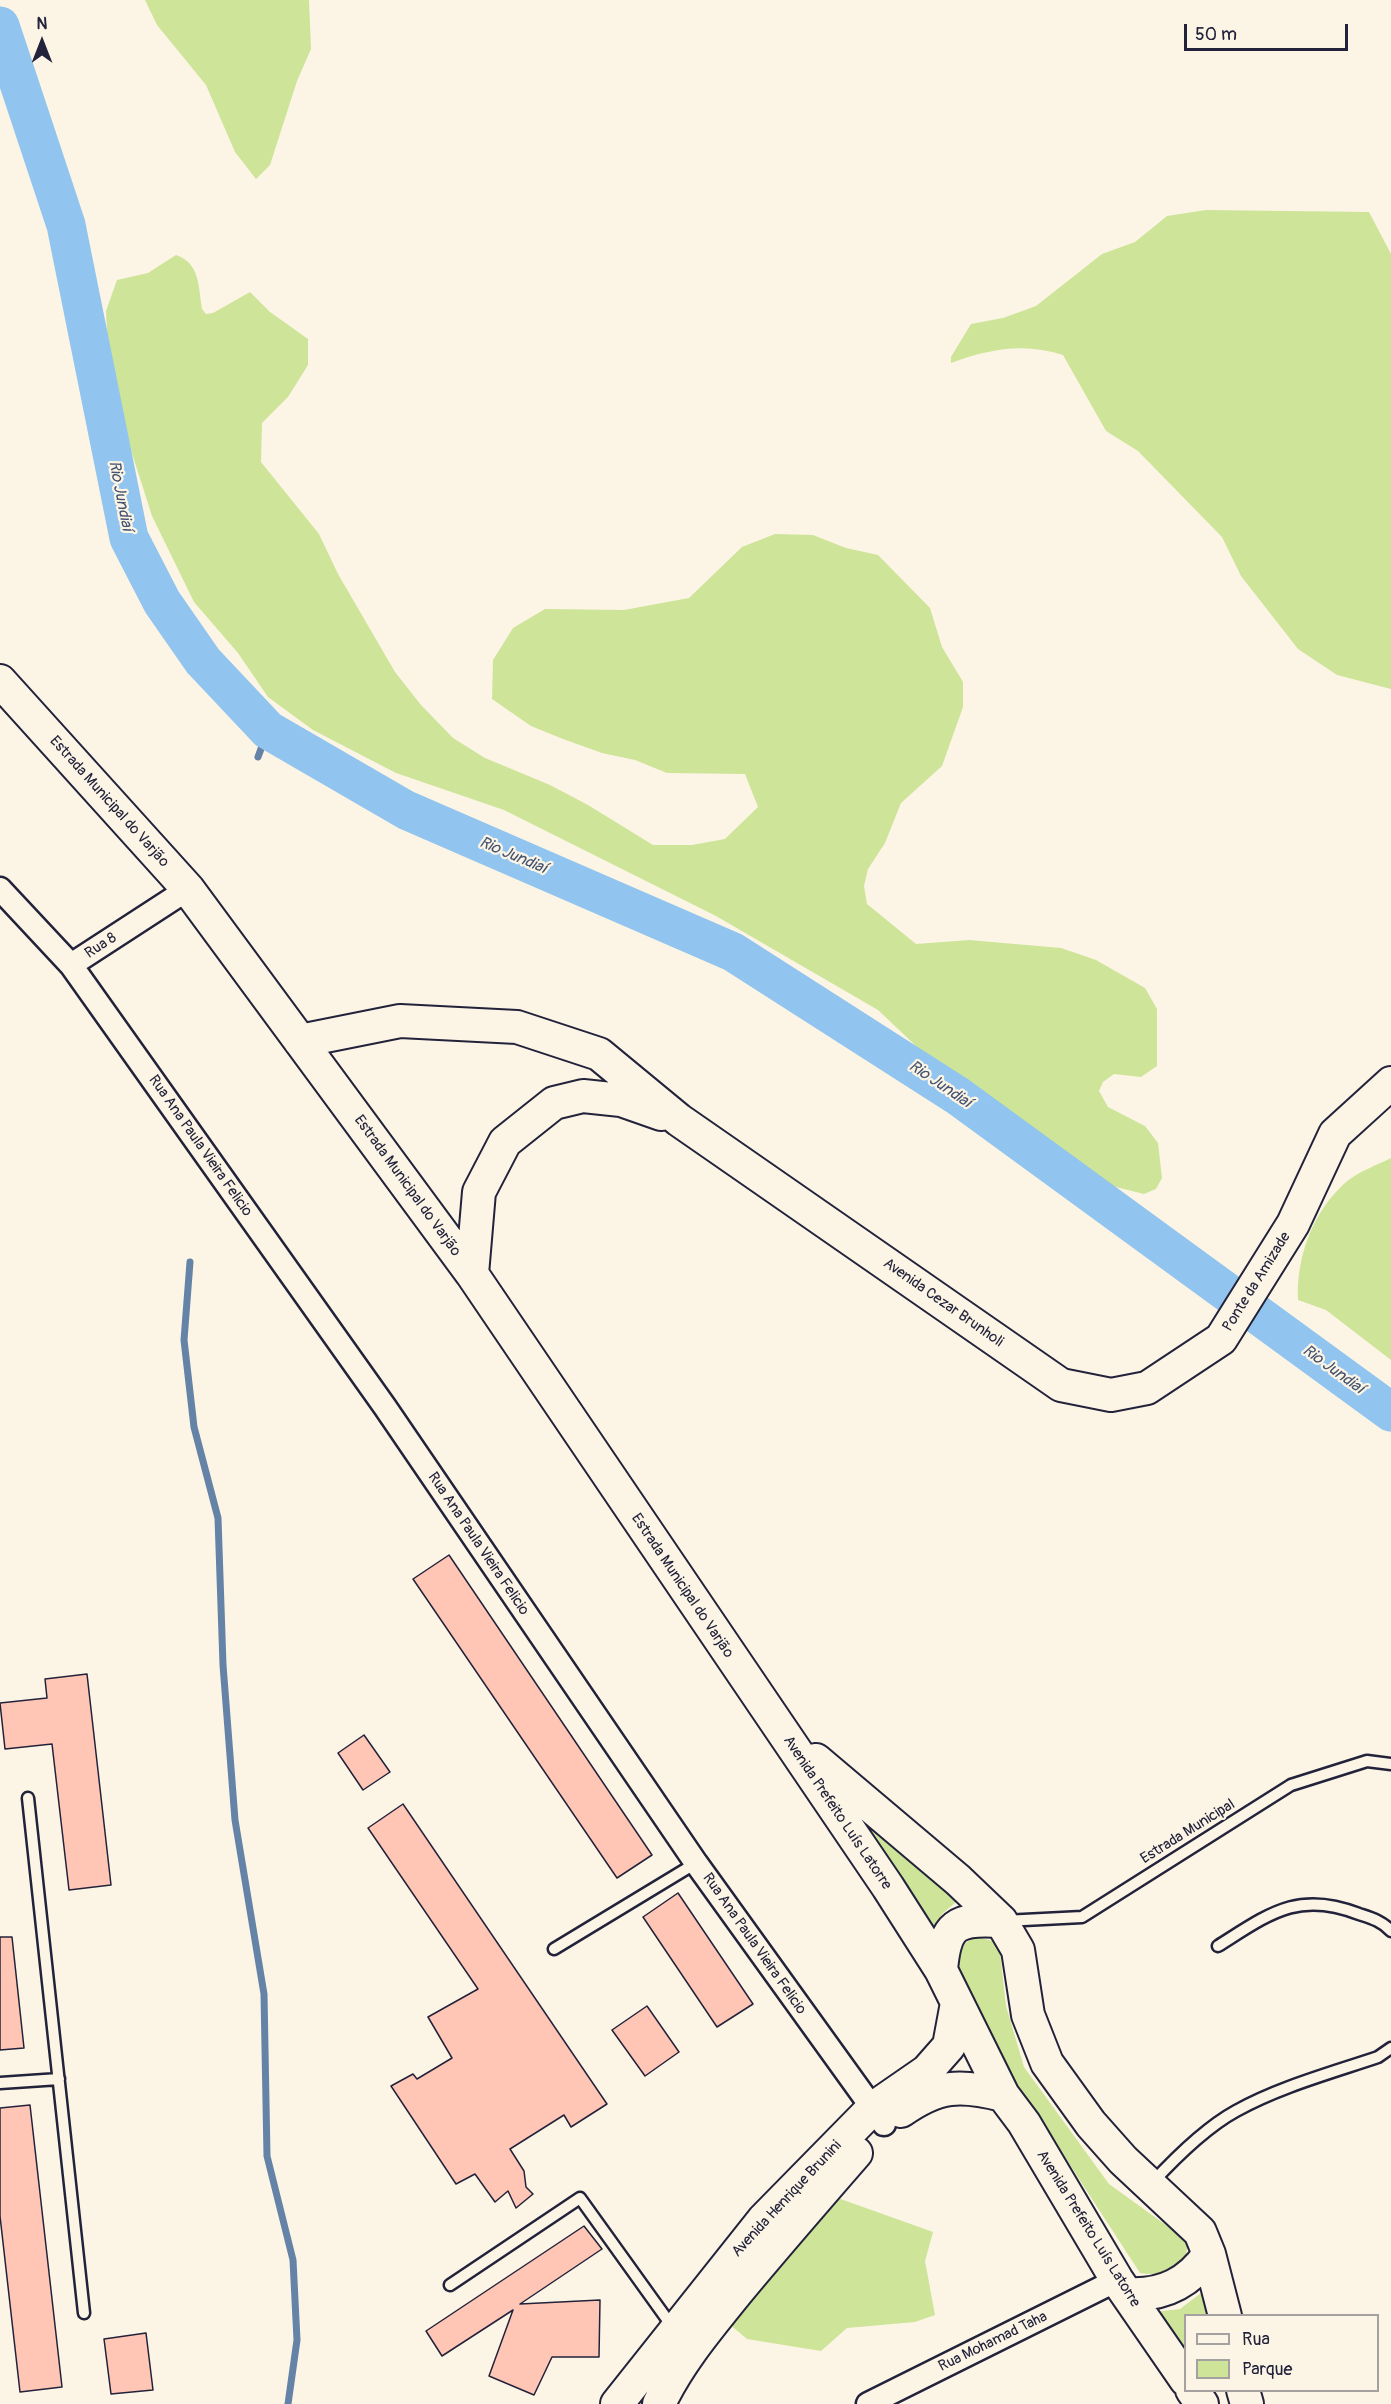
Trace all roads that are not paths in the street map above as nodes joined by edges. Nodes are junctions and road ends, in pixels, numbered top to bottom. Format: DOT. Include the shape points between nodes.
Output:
graph roads {
  1 [pos="0,681"];
  2 [pos="0,889"];
  3 [pos="188,889"];
  4 [pos="71,965"];
  5 [pos="300,1041"];
  6 [pos="1391,1083"];
  7 [pos="680,1120"];
  8 [pos="472,1274"];
  9 [pos="1221,1339"];
  10 [pos="774,1721"];
  11 [pos="1391,1764"];
  12 [pos="28,1798"];
  13 [pos="696,1863"];
  14 [pos="1001,1921"];
  15 [pos="1391,1931"];
  16 [pos="1218,1946"];
  17 [pos="554,1949"];
  18 [pos="941,1970"];
  19 [pos="957,2004"];
  20 [pos="1391,2048"];
  21 [pos="59,2079"];
  22 [pos="0,2083"];
  23 [pos="1003,2095"];
  24 [pos="878,2117"];
  25 [pos="1150,2185"];
  26 [pos="1209,2254"];
  27 [pos="450,2285"];
  28 [pos="1123,2287"];
  29 [pos="84,2313"];
  30 [pos="1224,2314"];
  31 [pos="674,2329"];
  32 [pos="1184,2378"];
  33 [pos="1193,2392"];
  34 [pos="617,2404"];
  35 [pos="659,2404"];
  36 [pos="868,2404"];
  37 [pos="1202,2404"];
  1 -- 3 [label="main road, Estrada Municipal do Varjão"];
  2 -- 4 [label="street, Rua 8"];
  3 -- 4 [label="street, Rua 8"];
  3 -- 5 [label="main road, Estrada Municipal do Varjão"];
  4 -- 13 [label="street, Rua Ana Paula Vieira Felicio" via="392,1417"];
  5 -- 7 [label="main road, Avenida Cezar Brunholi" via="400,1021 517,1028 598,1054"];
  5 -- 8 [label="main road, Estrada Municipal do Varjão"];
  6 -- 9 [label="main road, Ponte da Amizade" via="1335,1134 1293,1224"];
  7 -- 8 [label="main road, Avenida Cezar Brunholi" via="621,1100 583,1096 554,1103 505,1142 479,1192"];
  7 -- 9 [label="main road, Avenida Cezar Brunholi" via="1061,1384 1111,1395 1147,1388"];
  8 -- 10 [label="main road, Estrada Municipal do Varjão"];
  10 -- 14 [label="main road, Avenida Prefeito Luís Latorre"];
  10 -- 18 [label="main road, Avenida Prefeito Luís Latorre"];
  11 -- 14 [label="lane, Estrada Municipal" via="1367,1761 1291,1785 1082,1917"];
  12 -- 21 [label="lane"];
  13 -- 17 [label="lane"];
  13 -- 24 [label="street, Rua Ana Paula Vieira Felicio"];
  14 -- 18 [label="main road" via="973,1919 956,1926 944,1943"];
  14 -- 25 [label="main road, Avenida Prefeito Luís Latorre" via="1018,1950 1028,2015 1047,2063 1091,2124"];
  15 -- 16 [label="lane" via="1385,1924 1339,1906 1313,1902 1282,1908"];
  18 -- 19 [label="main road, Avenida Prefeito Luís Latorre"];
  19 -- 23 [label="main road, Avenida Prefeito Luís Latorre"];
  19 -- 24 [label="main road, Avenida Henrique Brunini" via="948,2046"];
  20 -- 25 [label="lane" via="1234,2112 1176,2157"];
  21 -- 22 [label="lane"];
  21 -- 29 [label="lane"];
  23 -- 24 [label="main road, Avenida Henrique Brunini" via="984,2090 939,2090"];
  23 -- 28 [label="main road, Avenida Prefeito Luís Latorre"];
  24 -- 31 [label="main road, Avenida Henrique Brunini" via="764,2219"];
  24 -- 35 [label="main road, Avenida Henrique Brunini" via="694,2344"];
  25 -- 26 [label="main road, Avenida Prefeito Luís Latorre" via="1200,2232"];
  26 -- 28 [label="main road" via="1200,2268 1174,2287 1152,2294"];
  26 -- 30 [label="main road, Avenida Prefeito Luís Latorre"];
  27 -- 31 [label="lane" via="580,2198"];
  28 -- 32 [label="main road, Avenida Prefeito Luís Latorre"];
  28 -- 36 [label="street, Rua Mohamad Taha"];
  31 -- 34 [label="main road, Avenida Henrique Brunini"];
  33 -- 37 [label="main road"];
}
